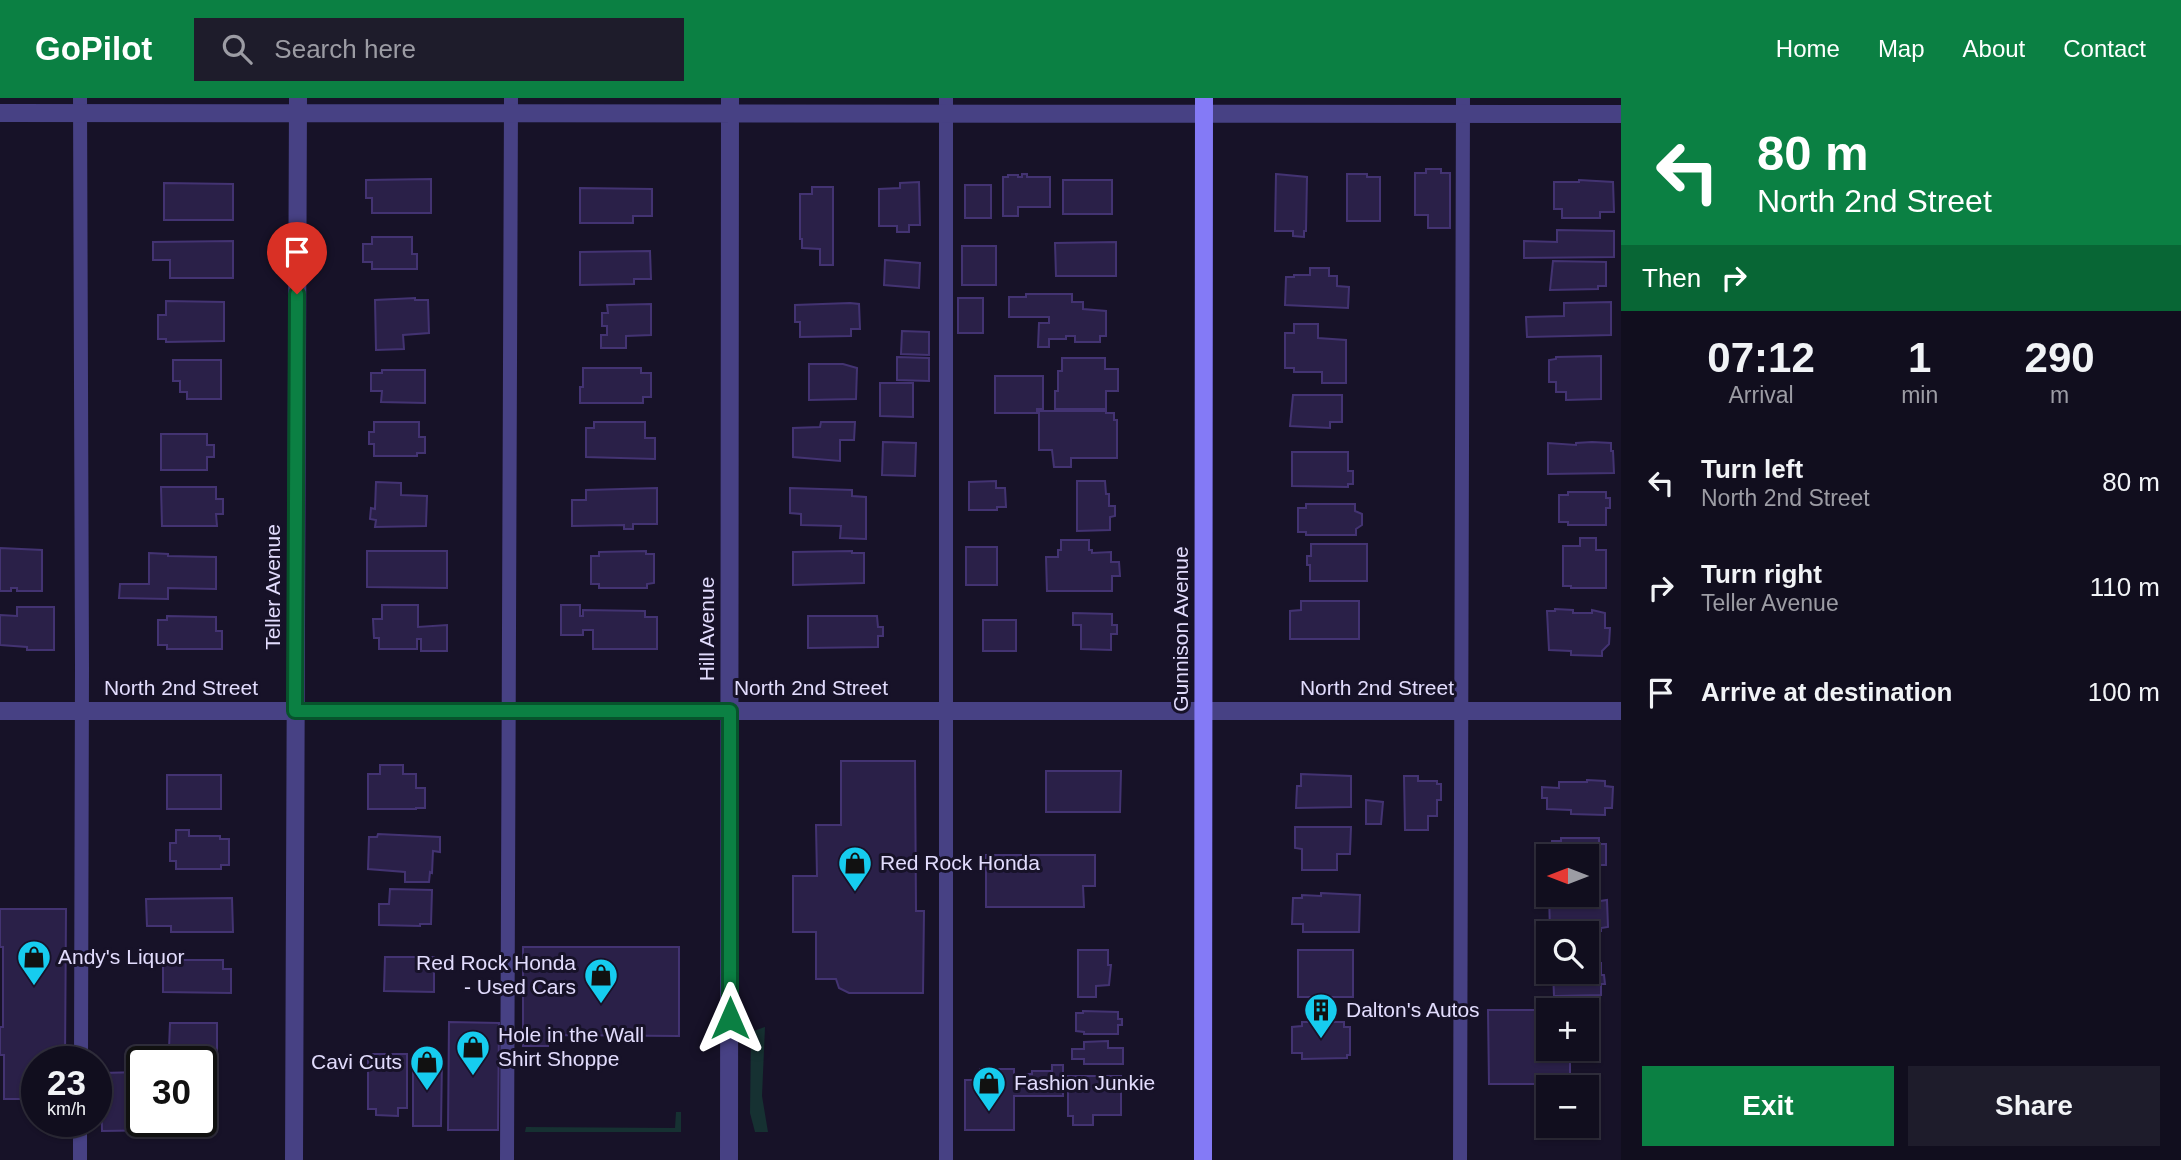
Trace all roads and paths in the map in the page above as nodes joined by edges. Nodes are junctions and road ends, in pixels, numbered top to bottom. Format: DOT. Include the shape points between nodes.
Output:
graph roads {
  1 [pos="298,105"];
  2 [pos="511,105"];
  3 [pos="80,106"];
  4 [pos="730,106"];
  5 [pos="946,106"];
  6 [pos="1204,106"];
  7 [pos="1463,106"];
  8 [pos="0,113"];
  9 [pos="1621,114"];
  10 [pos="0,711"];
  11 [pos="82,711"];
  12 [pos="295,711"];
  13 [pos="509,711"];
  14 [pos="730,711"];
  15 [pos="946,711"];
  16 [pos="1203,711"];
  17 [pos="1461,711"];
  18 [pos="1621,711"];
  19 [pos="80,1046"];
  20 [pos="80,1137"];
  21 [pos="80,1160"];
  22 [pos="294,1160"];
  23 [pos="507,1160"];
  24 [pos="729,1160"];
  25 [pos="946,1160"];
  26 [pos="1203,1160"];
  27 [pos="1460,1160"];
  1 -- 2 [label="street"];
  1 -- 3 [label="street"];
  1 -- 12 [label="street, Teller Avenue"];
  2 -- 4 [label="street"];
  2 -- 13 [label="lane"];
  3 -- 8 [label="street"];
  3 -- 11 [label="lane"];
  4 -- 5 [label="street"];
  4 -- 14 [label="street, Hill Avenue"];
  5 -- 6 [label="street"];
  5 -- 15 [label="lane"];
  6 -- 7 [label="street"];
  6 -- 16 [label="street, Gunnison Avenue"];
  7 -- 9 [label="street"];
  7 -- 17 [label="lane"];
  10 -- 11 [label="street, North 2nd Street"];
  11 -- 12 [label="street, North 2nd Street"];
  11 -- 19 [label="lane"];
  12 -- 13 [label="street, North 2nd Street"];
  12 -- 22 [label="street, Teller Avenue"];
  13 -- 14 [label="street, North 2nd Street"];
  13 -- 23 [label="lane"];
  14 -- 15 [label="street, North 2nd Street"];
  14 -- 24 [label="street, Hill Avenue"];
  15 -- 16 [label="street, North 2nd Street"];
  15 -- 25 [label="lane"];
  16 -- 17 [label="street, North 2nd Street"];
  16 -- 26 [label="street, Gunnison Avenue"];
  17 -- 18 [label="street, North 2nd Street"];
  17 -- 27 [label="lane"];
  20 -- 21 [label="lane"];
}
